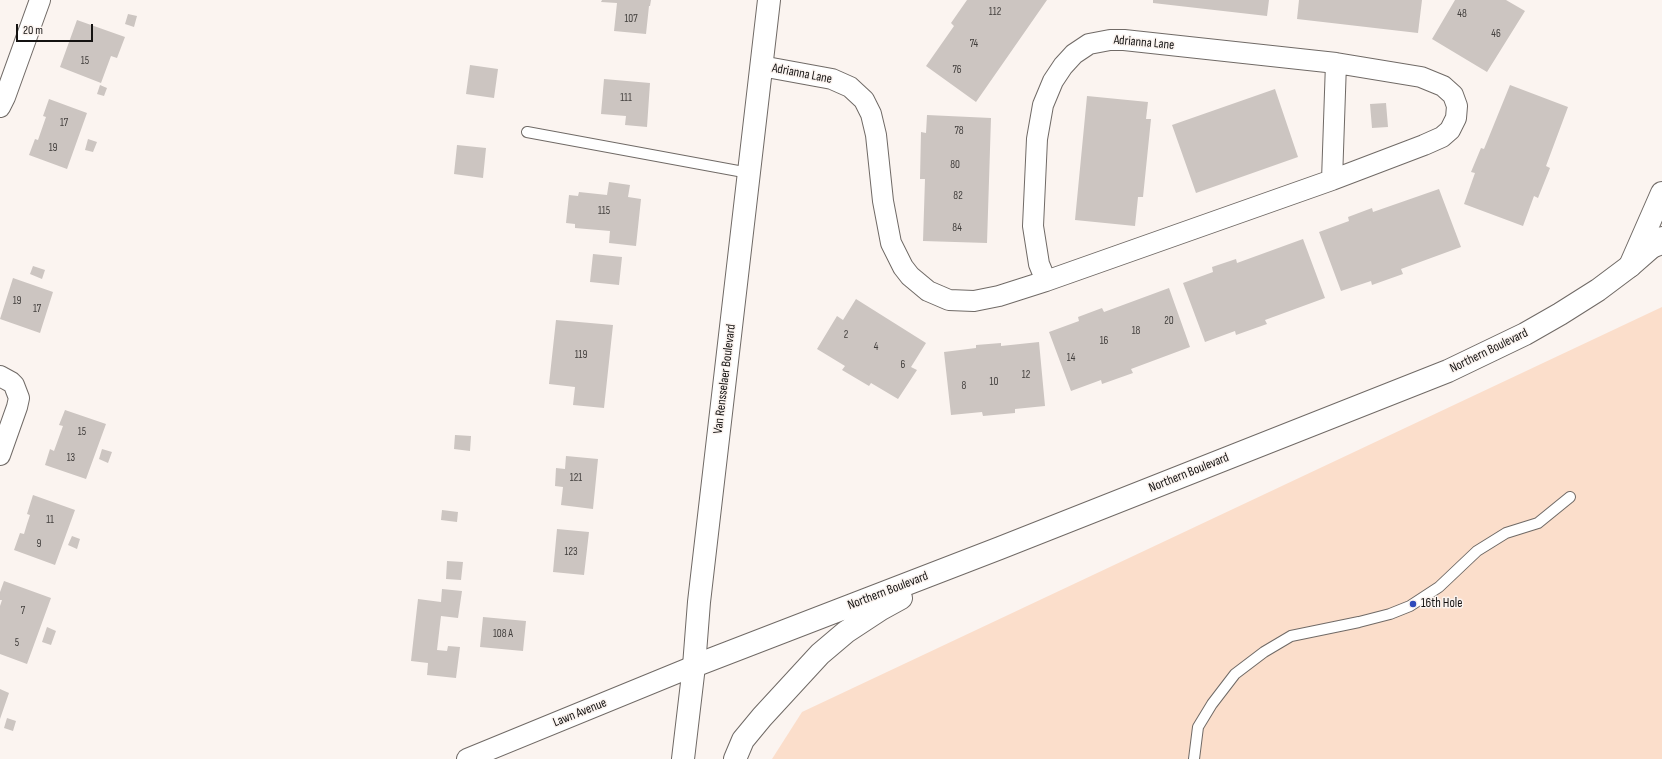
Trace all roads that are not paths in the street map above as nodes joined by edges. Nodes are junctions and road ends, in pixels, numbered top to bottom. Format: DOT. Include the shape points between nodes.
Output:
graph roads {
  1 [pos="40,0"];
  2 [pos="769,0"];
  3 [pos="1336,63"];
  4 [pos="762,66"];
  5 [pos="0,107"];
  6 [pos="527,132"];
  7 [pos="749,173"];
  8 [pos="1332,180"];
  9 [pos="1662,193"];
  10 [pos="1659,242"];
  11 [pos="1630,266"];
  12 [pos="1046,281"];
  13 [pos="0,376"];
  14 [pos="0,454"];
  15 [pos="1570,497"];
  16 [pos="1000,548"];
  17 [pos="694,666"];
  18 [pos="467,759"];
  19 [pos="683,759"];
  20 [pos="735,759"];
  21 [pos="1194,759"];
  1 -- 5 [label="street"];
  2 -- 4 [label="main road, Van Rensselaer Boulevard"];
  3 -- 8 [label="street"];
  3 -- 8 [label="street, Adrianna Lane" via="1421,77 1434,82 1453,95 1457,112 1454,124 1442,137"];
  3 -- 12 [label="street, Adrianna Lane" via="1124,40 1099,41 1081,48 1063,66 1053,81 1039,121 1033,226 1039,264"];
  4 -- 7 [label="main road, Van Rensselaer Boulevard"];
  4 -- 12 [label="street, Adrianna Lane" via="832,78 850,87 864,100 871,114 876,135 883,202 891,242 910,276 928,291 949,300 974,301"];
  6 -- 7 [label="lane"];
  7 -- 17 [label="main road, Van Rensselaer Boulevard" via="699,602"];
  8 -- 12 [label="street, Adrianna Lane"];
  9 -- 11 [label="main road"];
  10 -- 11 [label="main road, Northern Boulevard"];
  11 -- 16 [label="main road, Northern Boulevard" via="1560,314 1448,371"];
  13 -- 14 [label="street" via="14,385 19,398"];
  15 -- 21 [label="lane" via="1538,524 1506,533 1477,551 1439,587 1410,606 1359,622 1291,636 1264,652 1235,674 1212,704 1198,727"];
  16 -- 17 [label="main road, Northern Boulevard"];
  16 -- 20 [label="main road" via="881,608 846,632 820,654 762,717 743,740"];
  17 -- 18 [label="street, Lawn Avenue"];
  17 -- 19 [label="main road, Van Rensselaer Boulevard"];
}
